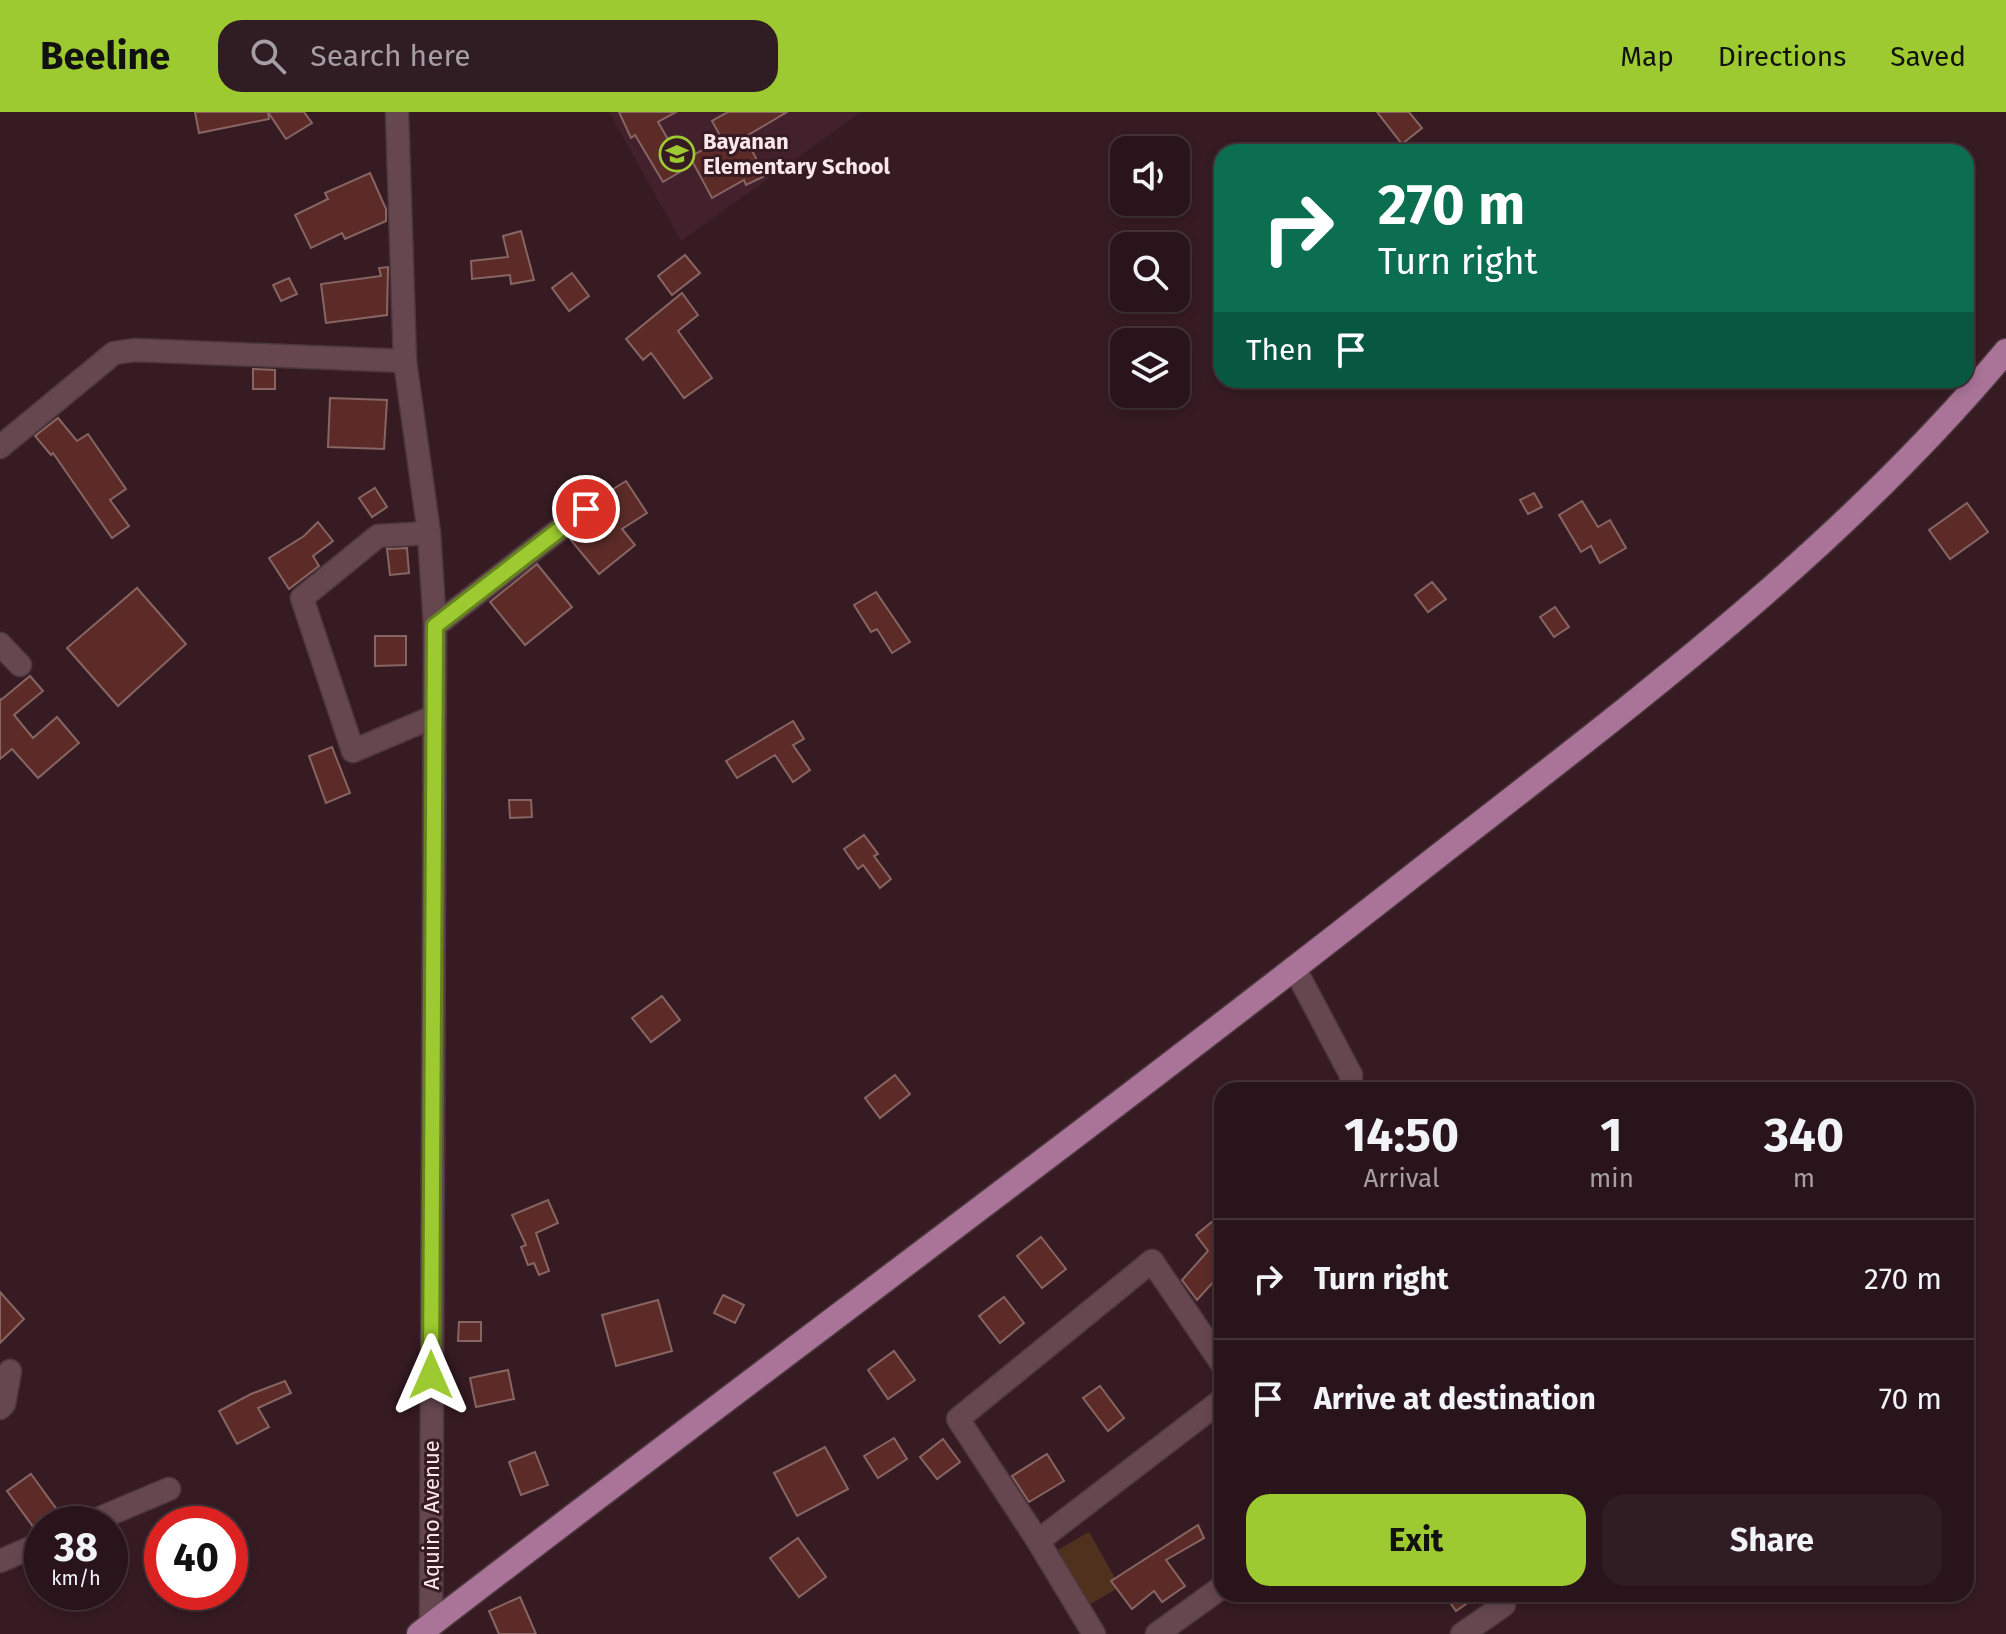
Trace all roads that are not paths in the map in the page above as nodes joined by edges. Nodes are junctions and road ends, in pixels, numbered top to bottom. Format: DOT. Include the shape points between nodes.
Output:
graph roads {
  1 [pos="397,112"];
  2 [pos="2006,351"];
  3 [pos="405,361"];
  4 [pos="1974,386"];
  5 [pos="1972,388"];
  6 [pos="0,447"];
  7 [pos="586,509"];
  8 [pos="429,533"];
  9 [pos="435,626"];
  10 [pos="0,644"];
  11 [pos="20,665"];
  12 [pos="433,717"];
  13 [pos="1295,969"];
  14 [pos="1351,1082"];
  15 [pos="1214,1352"];
  16 [pos="10,1371"];
  17 [pos="1214,1406"];
  18 [pos="0,1408"];
  19 [pos="169,1489"];
  20 [pos="128,1506"];
  21 [pos="1038,1541"];
  22 [pos="24,1551"];
  23 [pos="0,1561"];
  24 [pos="1214,1593"];
  25 [pos="1503,1602"];
  26 [pos="427,1631"];
  27 [pos="1094,1634"];
  28 [pos="1157,1634"];
  29 [pos="1462,1634"];
  1 -- 3 [label="street, Aquino Avenue"];
  2 -- 4 [label="main road"];
  3 -- 6 [label="street" via="114,353"];
  3 -- 8 [label="street, Aquino Avenue"];
  5 -- 13 [label="main road" via="1889,479 1770,592"];
  7 -- 9 [label="street"];
  8 -- 9 [label="street, Aquino Avenue"];
  8 -- 12 [label="street" via="378,536 302,598 353,751"];
  9 -- 12 [label="street, Aquino Avenue"];
  10 -- 11 [label="street"];
  12 -- 26 [label="street, Aquino Avenue"];
  13 -- 14 [label="street"];
  13 -- 26 [label="main road"];
  15 -- 21 [label="street" via="1152,1261 958,1419"];
  16 -- 18 [label="street"];
  17 -- 21 [label="street"];
  19 -- 20 [label="street"];
  21 -- 27 [label="street"];
  22 -- 23 [label="street"];
  24 -- 28 [label="street"];
  25 -- 29 [label="street"];
}
